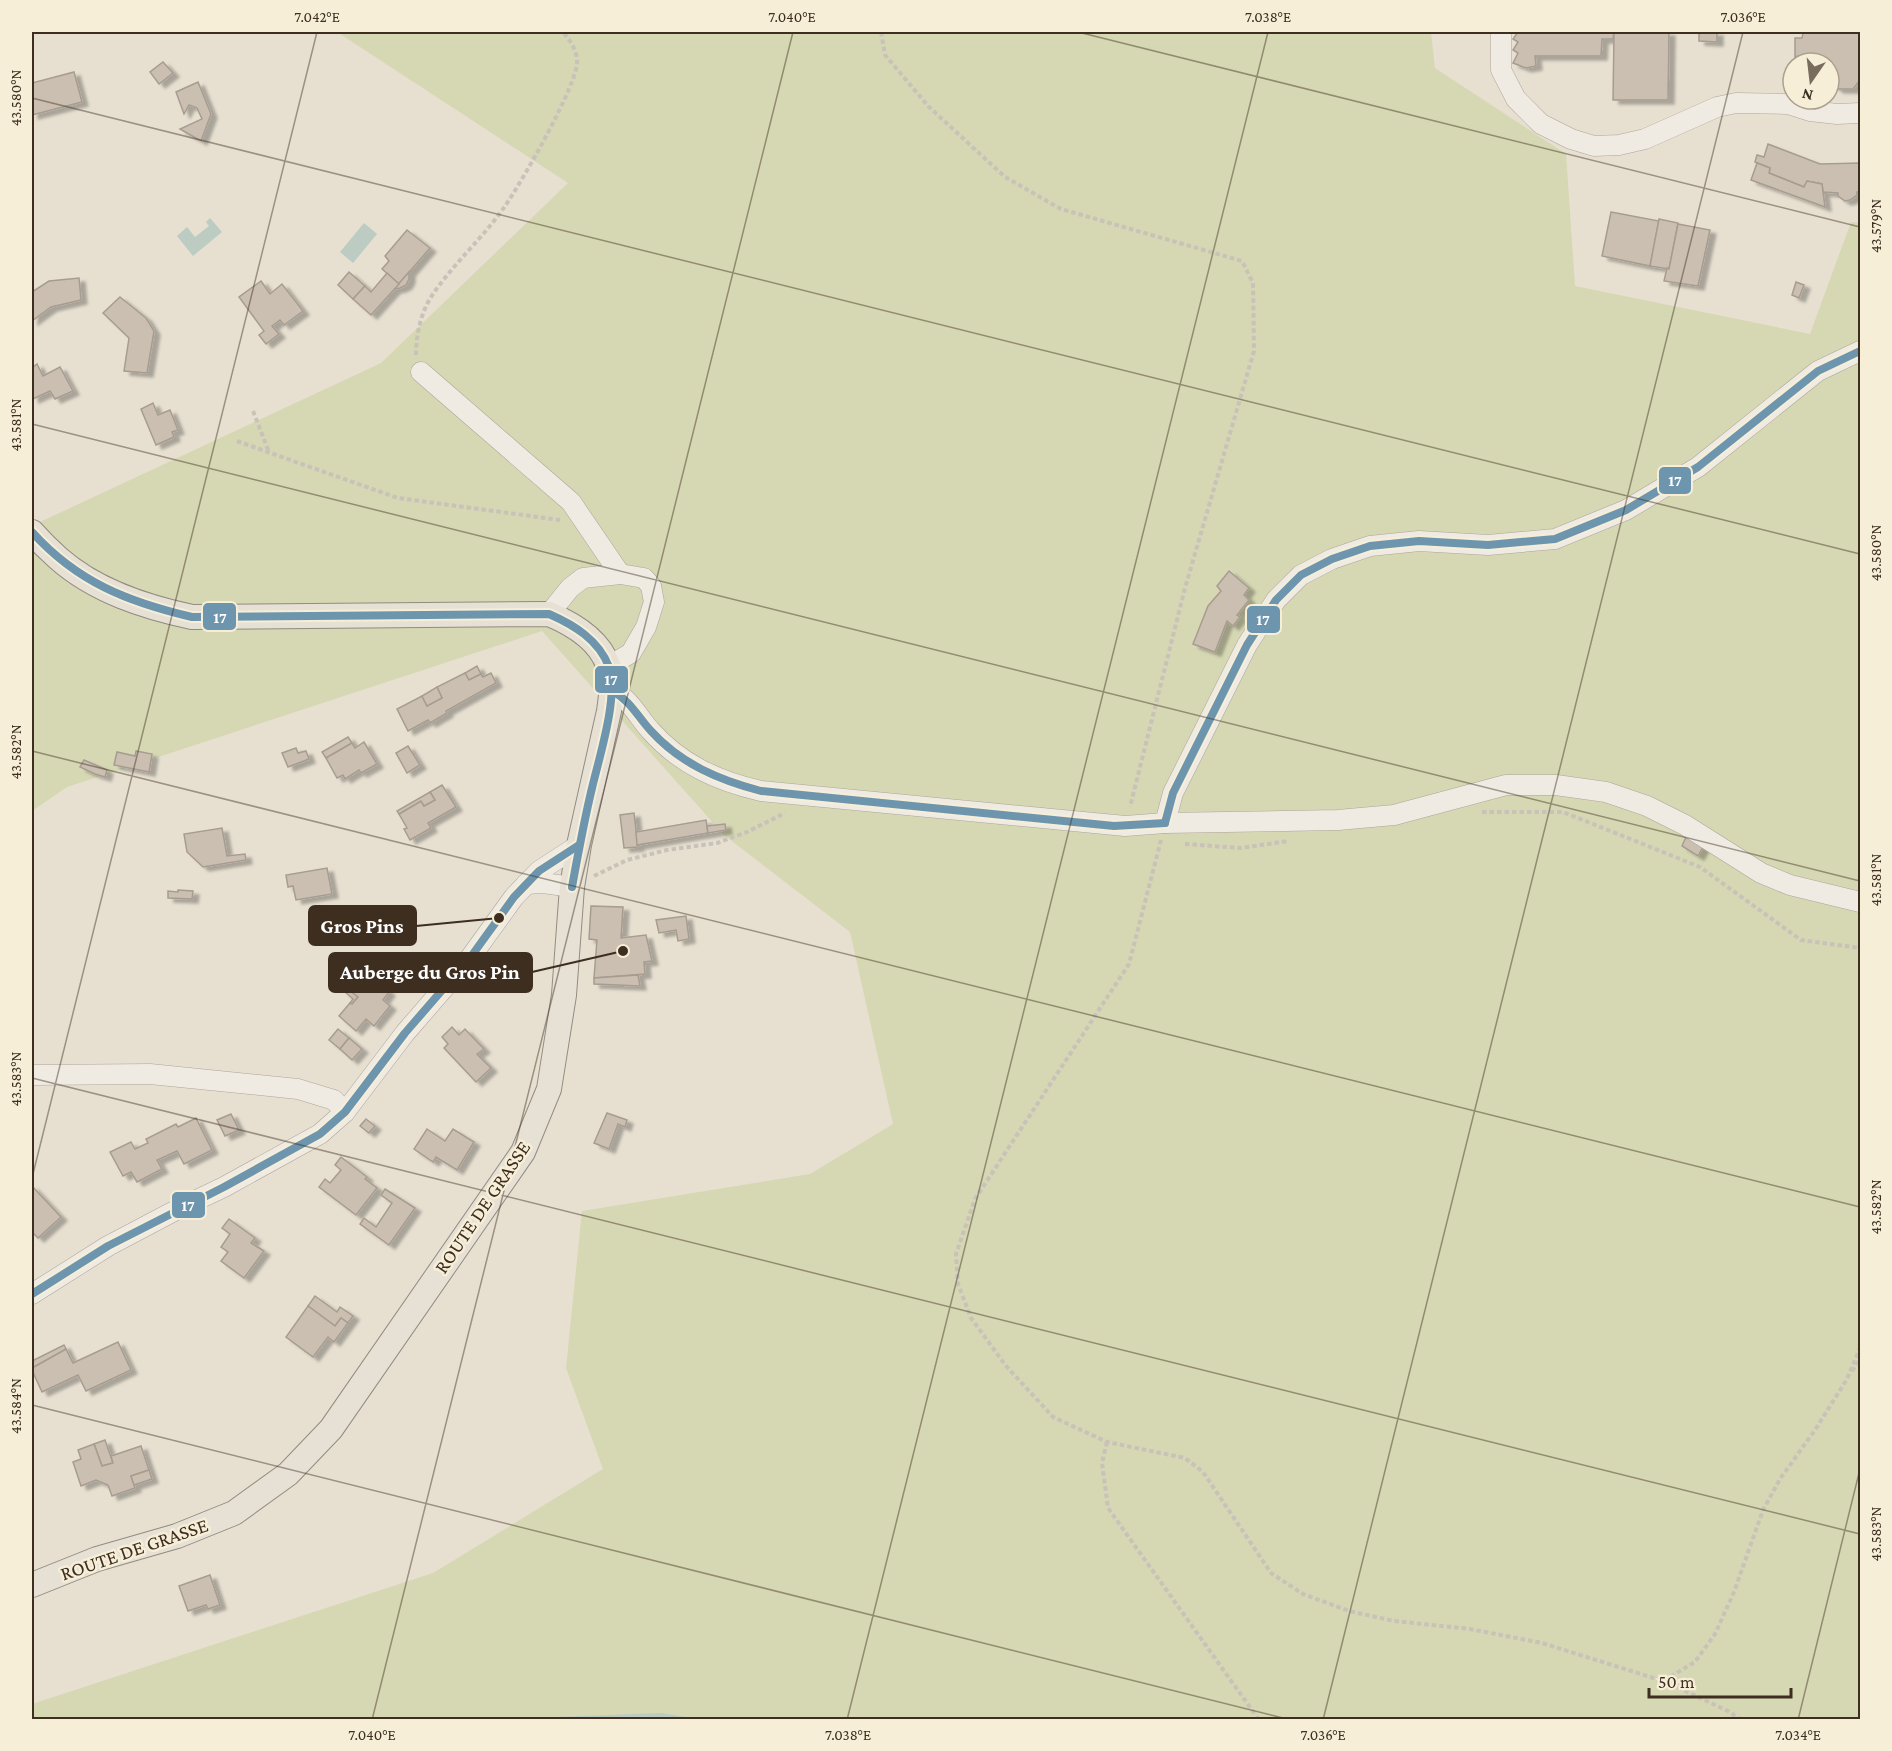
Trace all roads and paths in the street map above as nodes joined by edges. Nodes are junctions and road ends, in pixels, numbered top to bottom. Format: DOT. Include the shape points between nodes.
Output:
graph roads {
  1 [pos="563,32"];
  2 [pos="881,32"];
  3 [pos="1501,32"];
  4 [pos="1860,113"];
  5 [pos="1860,351"];
  6 [pos="421,372"];
  7 [pos="253,411"];
  8 [pos="237,441"];
  9 [pos="269,453"];
  10 [pos="585,523"];
  11 [pos="32,532"];
  12 [pos="620,574"];
  13 [pos="549,614"];
  14 [pos="609,666"];
  15 [pos="612,691"];
  16 [pos="810,795"];
  17 [pos="1479,812"];
  18 [pos="1165,823"];
  19 [pos="1125,826"];
  20 [pos="1295,841"];
  21 [pos="1184,843"];
  22 [pos="579,845"];
  23 [pos="526,884"];
  24 [pos="572,887"];
  25 [pos="1860,902"];
  26 [pos="1860,948"];
  27 [pos="32,1075"];
  28 [pos="345,1112"];
  29 [pos="32,1294"];
  30 [pos="1860,1348"];
  31 [pos="1860,1360"];
  32 [pos="1847,1379"];
  33 [pos="1107,1442"];
  34 [pos="32,1586"];
  35 [pos="1664,1681"];
  36 [pos="1259,1719"];
  37 [pos="1742,1719"];
  1 -- 6 [label="path" via="578,62 570,90 505,206 432,295 423,313 416,346 416,362"];
  2 -- 19 [label="path" via="885,55 929,107 1005,177 1060,209 1242,261 1253,283 1254,351 1185,588"];
  3 -- 4 [label="street" via="1501,70 1516,99 1541,124 1594,146 1646,139 1717,107 1736,103 1788,104 1810,111"];
  5 -- 18 [label="street" via="1818,371 1698,467 1626,510 1555,539 1488,545 1419,541 1370,546 1301,575 1276,600 1246,645 1173,794"];
  6 -- 10 [label="street" via="571,502"];
  7 -- 9 [label="path"];
  8 -- 9 [label="path"];
  9 -- 10 [label="path" via="398,498"];
  10 -- 12 [label="street"];
  11 -- 13 [label="main road, ROUTE DE GRASSE" via="59,560 88,579 121,596 192,617"];
  12 -- 13 [label="street" via="583,578"];
  12 -- 14 [label="street" via="644,578 651,586 654,602 631,653"];
  13 -- 14 [label="main road, ROUTE DE GRASSE" via="583,632"];
  14 -- 15 [label="main road, ROUTE DE GRASSE"];
  15 -- 16 [label="street" via="623,697 675,754 709,775 760,791"];
  15 -- 22 [label="main road, ROUTE DE GRASSE"];
  16 -- 19 [label="street"];
  16 -- 24 [label="path" via="747,832 717,843 627,860"];
  17 -- 26 [label="path" via="1563,813 1700,867 1801,940"];
  18 -- 19 [label="street"];
  18 -- 25 [label="street" via="1338,820 1394,815 1506,786 1556,785 1606,792 1647,806 1761,873 1790,885"];
  18 -- 33 [label="path" via="1129,964 975,1199 956,1254 958,1284 971,1318 1006,1366 1053,1417"];
  20 -- 21 [label="path" via="1241,848"];
  22 -- 23 [label="street"];
  22 -- 24 [label="main road, ROUTE DE GRASSE"];
  23 -- 24 [label="street"];
  23 -- 28 [label="street"];
  24 -- 34 [label="main road, ROUTE DE GRASSE" via="564,995 549,1089 523,1152 331,1429 288,1474 234,1513 177,1536 97,1559"];
  27 -- 28 [label="street" via="150,1074 298,1089 334,1100"];
  28 -- 29 [label="street" via="298,1147 108,1246"];
  30 -- 32 [label="path"];
  31 -- 32 [label="path"];
  32 -- 35 [label="path" via="1763,1510 1715,1634 1695,1662"];
  33 -- 35 [label="path" via="1185,1458 1203,1472 1271,1574 1304,1594 1349,1611 1394,1621 1470,1629 1542,1643"];
  33 -- 36 [label="path" via="1102,1463 1108,1508"];
  35 -- 37 [label="path"];
}
